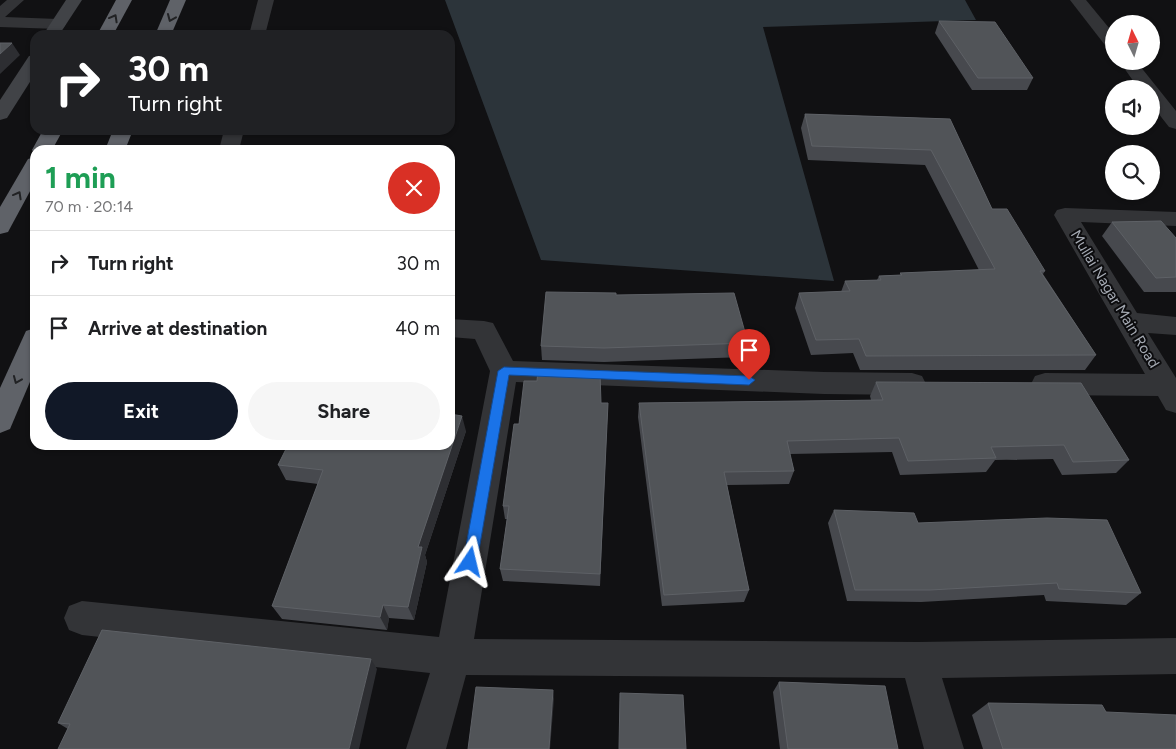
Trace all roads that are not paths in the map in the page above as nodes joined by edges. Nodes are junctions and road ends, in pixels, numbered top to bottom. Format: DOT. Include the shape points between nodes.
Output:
graph roads {
  1 [pos="16,0"];
  2 [pos="74,0"];
  3 [pos="124,0"];
  4 [pos="178,0"];
  5 [pos="266,0"];
  6 [pos="1078,0"];
  7 [pos="0,14"];
  8 [pos="0,22"];
  9 [pos="55,30"];
  10 [pos="108,30"];
  11 [pos="165,30"];
  12 [pos="258,30"];
  13 [pos="1105,34"];
  14 [pos="30,68"];
  15 [pos="1134,70"];
  16 [pos="1142,80"];
  17 [pos="1160,95"];
  18 [pos="1176,100"];
  19 [pos="1160,103"];
  20 [pos="0,114"];
  21 [pos="1176,123"];
  22 [pos="30,172"];
  23 [pos="1176,219"];
  24 [pos="0,228"];
  25 [pos="1129,322"];
  26 [pos="1176,326"];
  27 [pos="455,328"];
  28 [pos="30,350"];
  29 [pos="504,371"];
  30 [pos="941,384"];
  31 [pos="1020,384"];
  32 [pos="1171,393"];
  33 [pos="0,421"];
  34 [pos="82,618"];
  35 [pos="1176,656"];
  36 [pos="453,657"];
  37 [pos="918,660"];
  38 [pos="426,749"];
  39 [pos="944,749"];
  1 -- 7 [label="street"];
  2 -- 9 [label="street"];
  10 -- 3 [label="highway, one-way"];
  4 -- 11 [label="highway, one-way"];
  5 -- 12 [label="street"];
  6 -- 13 [label="street"];
  8 -- 9 [label="street"];
  14 -- 20 [label="street"];
  15 -- 16 [label="street"];
  17 -- 18 [label="street"];
  19 -- 21 [label="street"];
  24 -- 22 [label="highway, one-way"];
  23 -- 25 [label="street, Mullai Nagar Main Road" via="1065,215"];
  25 -- 26 [label="street"];
  25 -- 32 [label="street, Mullai Nagar Main Road"];
  27 -- 29 [label="street" via="484,330"];
  28 -- 33 [label="highway, one-way"];
  29 -- 30 [label="street"];
  29 -- 36 [label="street"];
  31 -- 32 [label="street"];
  34 -- 36 [label="street"];
  35 -- 37 [label="street"];
  36 -- 37 [label="street"];
  36 -- 38 [label="street"];
  37 -- 39 [label="street"];
}
